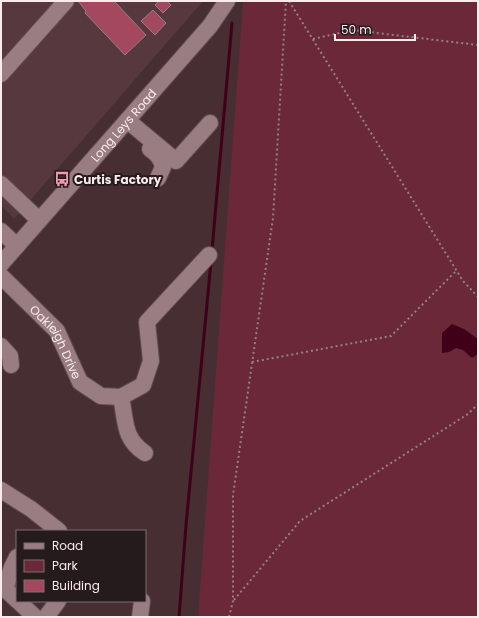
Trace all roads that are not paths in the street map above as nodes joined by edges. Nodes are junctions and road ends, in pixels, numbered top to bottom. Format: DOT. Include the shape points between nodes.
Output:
graph roads {
  1 [pos="66,1"];
  2 [pos="227,1"];
  3 [pos="1,74"];
  4 [pos="125,123"];
  5 [pos="210,123"];
  6 [pos="158,178"];
  7 [pos="1,184"];
  8 [pos="39,220"];
  9 [pos="1,231"];
  10 [pos="17,246"];
  11 [pos="209,255"];
  12 [pos="1,264"];
  13 [pos="1,276"];
  14 [pos="1,346"];
  15 [pos="11,365"];
  16 [pos="121,397"];
  17 [pos="145,453"];
  18 [pos="1,490"];
  19 [pos="58,530"];
  20 [pos="16,559"];
  21 [pos="16,598"];
  22 [pos="20,602"];
  23 [pos="57,602"];
  24 [pos="142,602"];
  25 [pos="35,617"];
  26 [pos="46,617"];
  27 [pos="140,617"];
  1 -- 3 [label="street"];
  2 -- 4 [label="street, Long Leys Road" via="210,26"];
  4 -- 5 [label="street" via="176,161"];
  4 -- 6 [label="street" via="162,161 163,167"];
  4 -- 8 [label="street, Long Leys Road"];
  7 -- 8 [label="street"];
  8 -- 10 [label="street, Long Leys Road"];
  9 -- 10 [label="street"];
  10 -- 12 [label="street, Long Leys Road"];
  11 -- 16 [label="street" via="147,322 151,361 143,385"];
  13 -- 16 [label="street, Oakleigh Drive" via="57,331 80,382 101,396"];
  14 -- 15 [label="street" via="10,356"];
  16 -- 17 [label="street" via="127,431 136,447"];
  18 -- 19 [label="street"];
  20 -- 21 [label="street" via="5,589"];
  22 -- 25 [label="street"];
  23 -- 26 [label="street"];
  24 -- 27 [label="street"];
}
